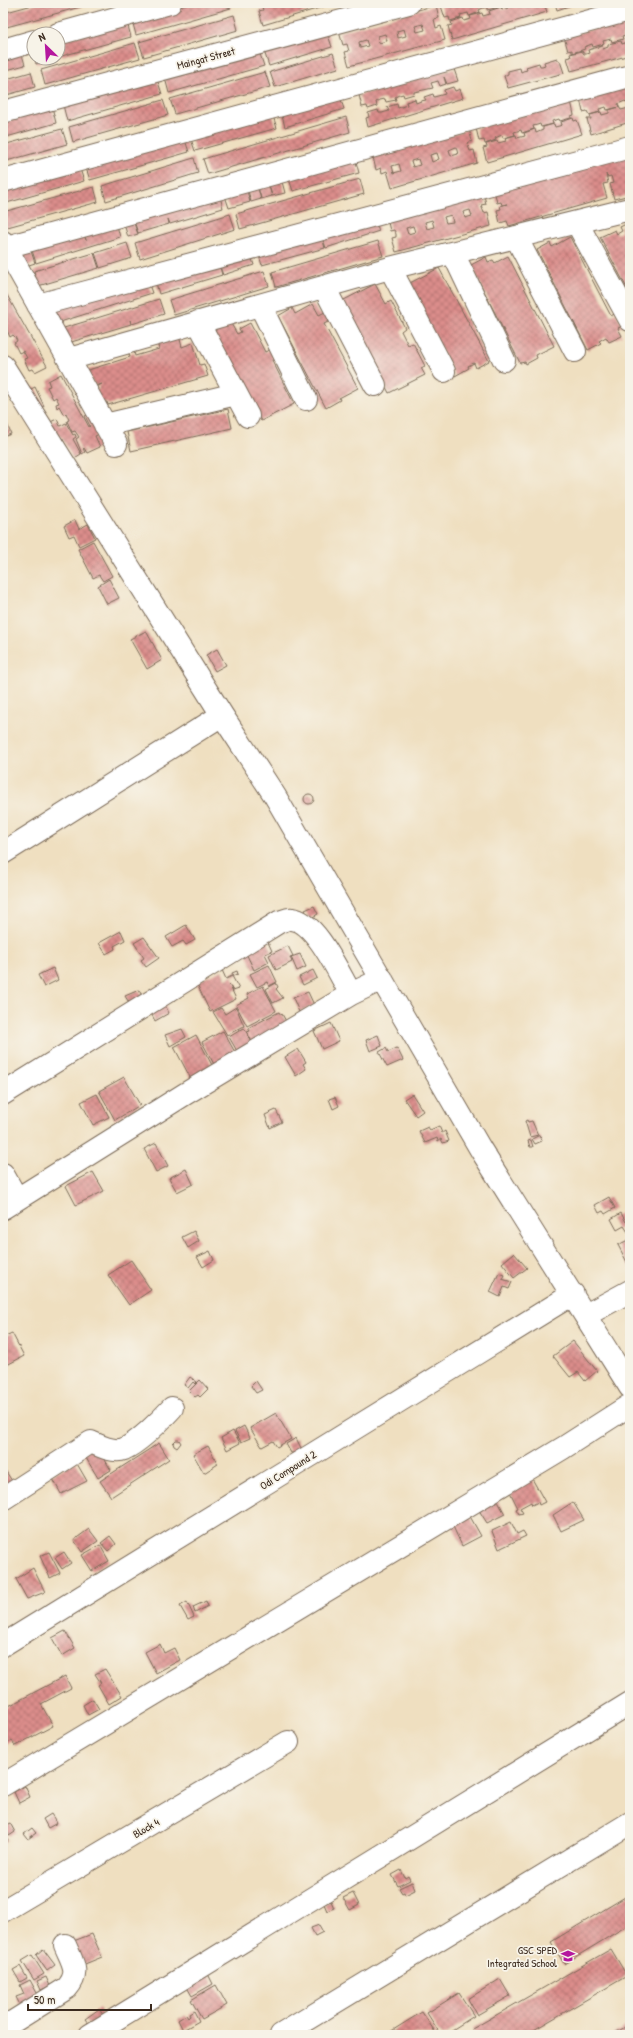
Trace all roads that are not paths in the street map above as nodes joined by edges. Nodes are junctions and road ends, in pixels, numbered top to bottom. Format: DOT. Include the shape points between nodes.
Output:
graph roads {
  1 [pos="170,3"];
  2 [pos="409,3"];
  3 [pos="630,10"];
  4 [pos="66,32"];
  5 [pos="26,43"];
  6 [pos="3,50"];
  7 [pos="630,76"];
  8 [pos="3,112"];
  9 [pos="630,147"];
  10 [pos="3,181"];
  11 [pos="630,210"];
  12 [pos="577,222"];
  13 [pos="516,237"];
  14 [pos="4,244"];
  15 [pos="453,253"];
  16 [pos="390,268"];
  17 [pos="324,287"];
  18 [pos="38,305"];
  19 [pos="260,305"];
  20 [pos="630,320"];
  21 [pos="198,322"];
  22 [pos="575,351"];
  23 [pos="69,359"];
  24 [pos="504,360"];
  25 [pos="3,366"];
  26 [pos="444,371"];
  27 [pos="376,385"];
  28 [pos="236,394"];
  29 [pos="306,399"];
  30 [pos="248,416"];
  31 [pos="105,425"];
  32 [pos="116,444"];
  33 [pos="222,715"];
  34 [pos="3,853"];
  35 [pos="382,979"];
  36 [pos="351,994"];
  37 [pos="3,1094"];
  38 [pos="3,1174"];
  39 [pos="10,1203"];
  40 [pos="630,1291"];
  41 [pos="572,1294"];
  42 [pos="586,1315"];
  43 [pos="629,1383"];
  44 [pos="630,1405"];
  45 [pos="172,1408"];
  46 [pos="3,1499"];
  47 [pos="3,1645"];
  48 [pos="630,1703"];
  49 [pos="288,1742"];
  50 [pos="3,1785"];
  51 [pos="630,1823"];
  52 [pos="3,1911"];
  53 [pos="65,1945"];
  54 [pos="3,2028"];
  55 [pos="90,2035"];
  56 [pos="281,2035"];
  1 -- 4 [label="street"];
  2 -- 8 [label="street, Maingat Street"];
  3 -- 10 [label="street"];
  5 -- 6 [label="street"];
  7 -- 14 [label="street"];
  9 -- 18 [label="street"];
  11 -- 12 [label="street"];
  12 -- 13 [label="street"];
  12 -- 20 [label="street"];
  13 -- 15 [label="street"];
  13 -- 22 [label="street"];
  14 -- 18 [label="street"];
  15 -- 16 [label="street"];
  15 -- 24 [label="street"];
  16 -- 17 [label="street"];
  16 -- 26 [label="street"];
  17 -- 19 [label="street"];
  17 -- 27 [label="street"];
  18 -- 23 [label="street"];
  19 -- 21 [label="street"];
  19 -- 29 [label="street"];
  21 -- 23 [label="street"];
  21 -- 28 [label="street"];
  23 -- 31 [label="street"];
  25 -- 33 [label="street"];
  28 -- 30 [label="street"];
  28 -- 31 [label="street"];
  31 -- 32 [label="street"];
  33 -- 34 [label="street"];
  33 -- 35 [label="street" via="275,796"];
  35 -- 36 [label="street"];
  35 -- 41 [label="street" via="481,1150"];
  36 -- 37 [label="street" via="317,936 301,922 291,918 279,922"];
  36 -- 39 [label="street"];
  38 -- 39 [label="street"];
  40 -- 42 [label="street"];
  41 -- 42 [label="street"];
  41 -- 47 [label="street, Odi Compound 2"];
  42 -- 43 [label="street"];
  44 -- 50 [label="street" via="563,1448"];
  45 -- 46 [label="street" via="153,1427 124,1449 107,1449 91,1442"];
  48 -- 55 [label="street"];
  49 -- 52 [label="street, Block 4"];
  51 -- 56 [label="street"];
  53 -- 54 [label="street" via="76,1974 73,1980 67,1988"];
}
